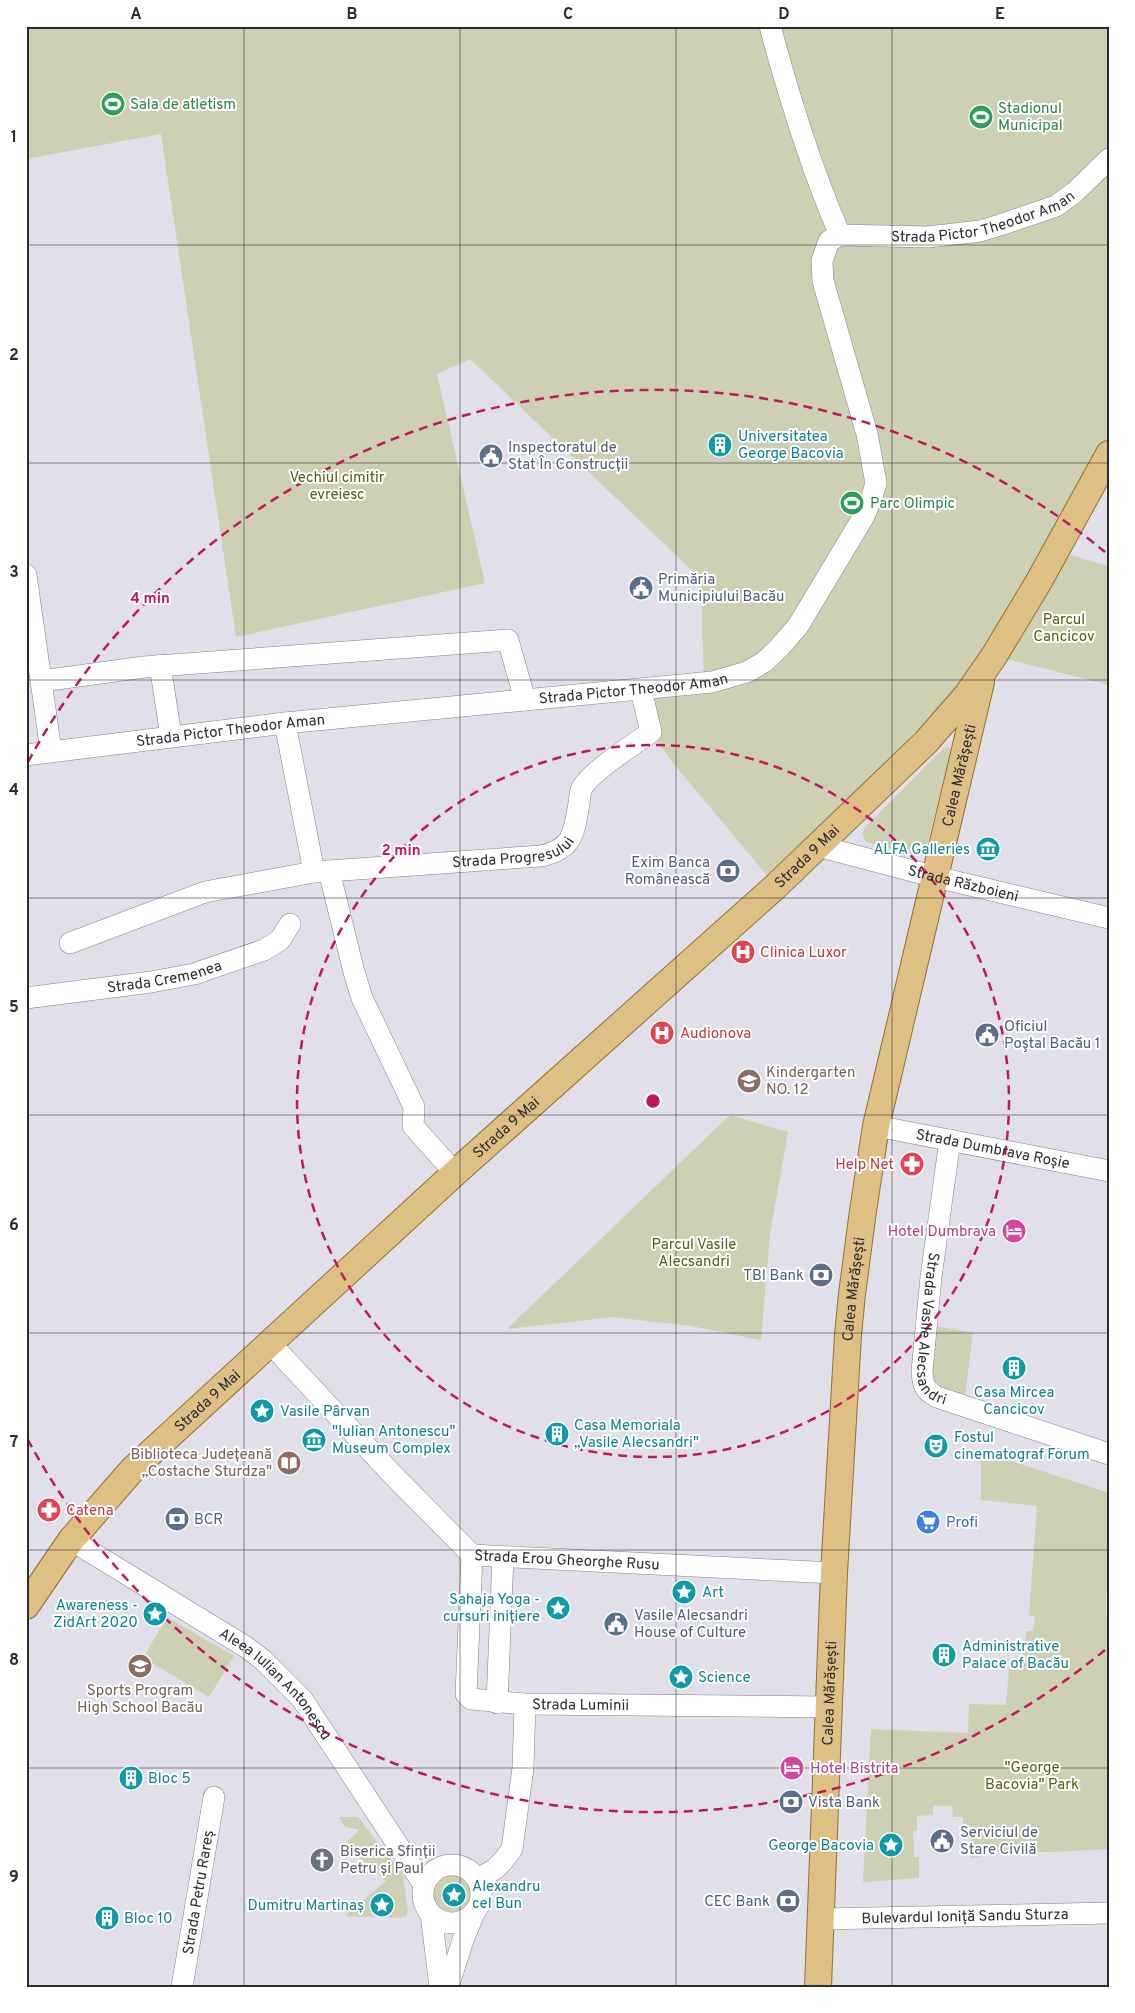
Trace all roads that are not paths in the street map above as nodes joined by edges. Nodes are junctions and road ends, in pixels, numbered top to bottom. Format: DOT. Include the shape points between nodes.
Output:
graph roads {
  1 [pos="770,26"];
  2 [pos="1109,159"];
  3 [pos="840,235"];
  4 [pos="1109,454"];
  5 [pos="26,575"];
  6 [pos="989,664"];
  7 [pos="160,666"];
  8 [pos="42,681"];
  9 [pos="641,690"];
  10 [pos="525,700"];
  11 [pos="285,723"];
  12 [pos="171,736"];
  13 [pos="51,751"];
  14 [pos="26,755"];
  15 [pos="818,846"];
  16 [pos="322,872"];
  17 [pos="936,878"];
  18 [pos="1109,918"];
  19 [pos="290,924"];
  20 [pos="70,943"];
  21 [pos="26,998"];
  22 [pos="876,1126"];
  23 [pos="950,1140"];
  24 [pos="1109,1171"];
  25 [pos="455,1173"];
  26 [pos="270,1343"];
  27 [pos="1109,1454"];
  28 [pos="70,1540"];
  29 [pos="472,1555"];
  30 [pos="503,1557"];
  31 [pos="834,1573"];
  32 [pos="29,1594"];
  33 [pos="497,1703"];
  34 [pos="525,1704"];
  35 [pos="827,1708"];
  36 [pos="214,1797"];
  37 [pos="478,1879"];
  38 [pos="424,1885"];
  39 [pos="474,1913"];
  40 [pos="1109,1913"];
  41 [pos="431,1914"];
  42 [pos="821,1919"];
  43 [pos="182,1987"];
  44 [pos="440,1987"];
  45 [pos="448,1987"];
  46 [pos="818,1987"];
  1 -- 3 [label="street" via="788,93"];
  2 -- 3 [label="street, Strada Pictor Theodor Aman" via="1056,206 980,231 928,237"];
  3 -- 9 [label="street, Strada Pictor Theodor Aman" via="829,241 822,260 823,281 874,467 876,483 864,516 798,626 764,662 748,672 712,682"];
  4 -- 6 [label="main road, Calea Mărășești"];
  5 -- 8 [label="street"];
  6 -- 15 [label="main road, Strada 9 Mai" via="926,742"];
  6 -- 17 [label="main road, Calea Mărășești"];
  7 -- 8 [label="street"];
  7 -- 10 [label="street" via="508,640"];
  7 -- 12 [label="street"];
  8 -- 13 [label="street"];
  9 -- 10 [label="street, Strada Pictor Theodor Aman"];
  9 -- 16 [label="street, Strada Progresului" via="651,732 596,773 582,788 572,838 554,853"];
  10 -- 11 [label="street, Strada Pictor Theodor Aman"];
  11 -- 12 [label="street, Strada Pictor Theodor Aman"];
  11 -- 16 [label="street"];
  12 -- 13 [label="street, Strada Pictor Theodor Aman"];
  13 -- 14 [label="street, Strada Pictor Theodor Aman"];
  15 -- 17 [label="street, Strada Războieni"];
  15 -- 25 [label="main road, Strada 9 Mai"];
  16 -- 20 [label="street, Strada Progresului" via="205,892"];
  16 -- 25 [label="street" via="362,998 414,1107 413,1126"];
  17 -- 18 [label="street, Strada Războieni"];
  17 -- 22 [label="main road, Calea Mărășești"];
  19 -- 21 [label="street, Strada Cremenea" via="280,940 264,950 194,974"];
  22 -- 23 [label="street, Strada Dumbrava Roșie"];
  22 -- 31 [label="main road, Calea Mărășești" via="848,1335"];
  23 -- 24 [label="street, Strada Dumbrava Roșie"];
  23 -- 27 [label="street, Strada Vasile Alecsandri" via="931,1277 923,1386 937,1397"];
  25 -- 26 [label="main road, Strada 9 Mai"];
  26 -- 28 [label="main road, Strada 9 Mai" via="133,1469"];
  26 -- 29 [label="street, Strada Erou Gheorghe Rusu"];
  28 -- 32 [label="main road, Strada 9 Mai"];
  28 -- 38 [label="street, Aleea Iulian Antonescu" via="263,1660 302,1700"];
  29 -- 30 [label="street, Strada Erou Gheorghe Rusu"];
  29 -- 33 [label="street" via="466,1694 471,1699"];
  30 -- 31 [label="street, Strada Erou Gheorghe Rusu"];
  30 -- 33 [label="street"];
  31 -- 35 [label="main road, Calea Mărășești"];
  33 -- 34 [label="street"];
  34 -- 35 [label="street, Strada Luminii"];
  34 -- 37 [label="street, Strada Luminii" via="523,1768 512,1849 503,1861"];
  35 -- 42 [label="main road, Calea Mărășești"];
  36 -- 43 [label="street, Strada Petru Rareș"];
  37 -- 38 [label="street" via="463,1866 444,1865 428,1876"];
  37 -- 39 [label="street" via="482,1896"];
  38 -- 41 [label="street" via="423,1900"];
  39 -- 41 [label="street" via="458,1923 439,1920"];
  39 -- 45 [label="street"];
  40 -- 42 [label="street, Bulevardul Ioniță Sandu Sturza"];
  41 -- 44 [label="street"];
  42 -- 46 [label="main road, Calea Mărășești"];
}
